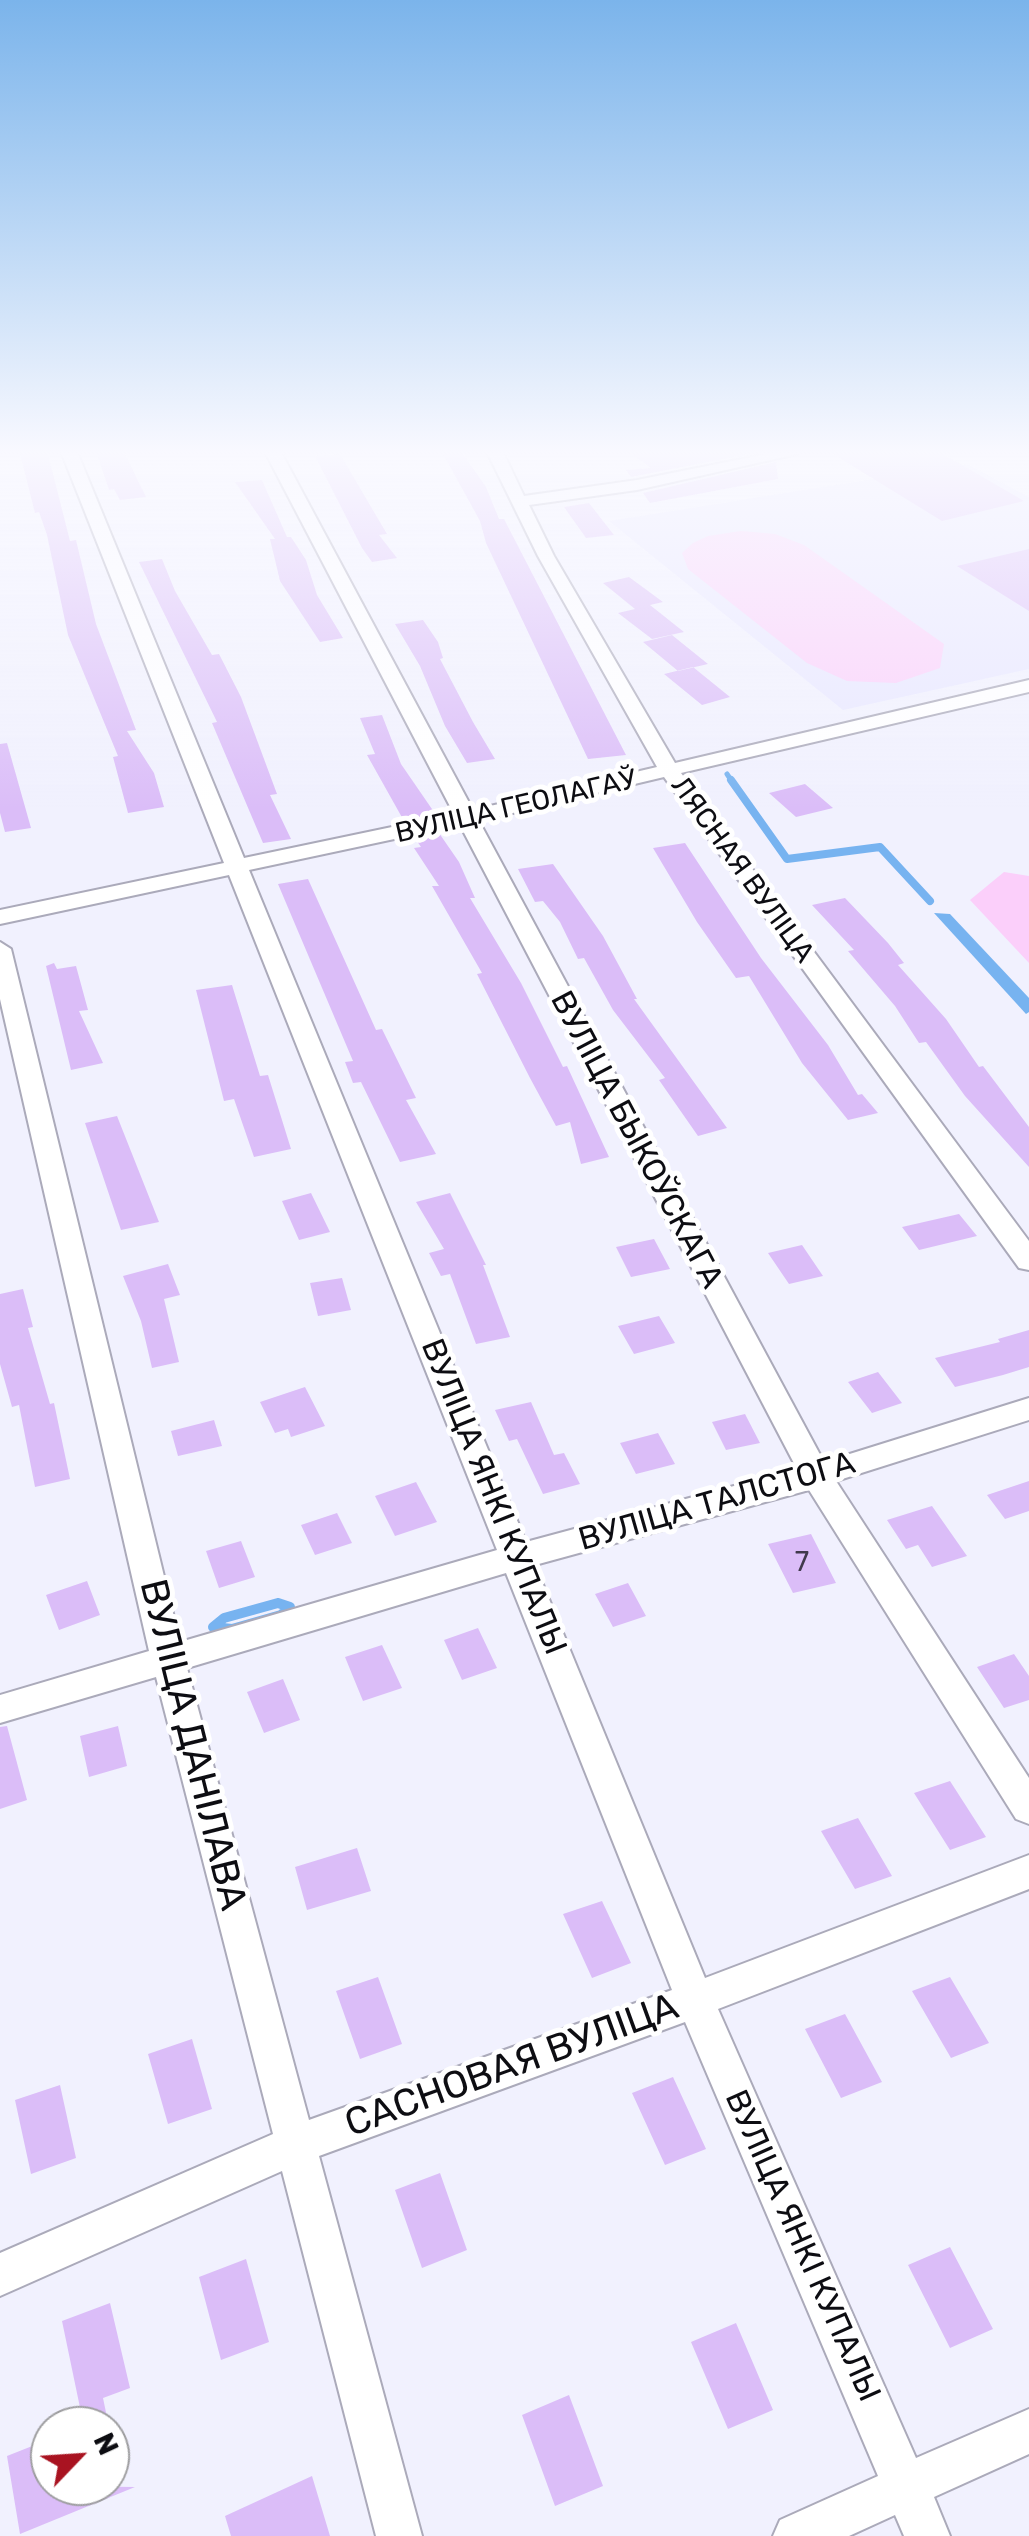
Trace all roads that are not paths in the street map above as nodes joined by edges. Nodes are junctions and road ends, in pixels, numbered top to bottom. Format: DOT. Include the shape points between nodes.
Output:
graph roads {
  1 [pos="119,572"];
  2 [pos="336,572"];
  3 [pos="555,572"];
  4 [pos="1029,686"];
  5 [pos="670,772"];
  6 [pos="464,818"];
  7 [pos="240,868"];
  8 [pos="0,916"];
  9 [pos="0,950"];
  10 [pos="1029,1261"];
  11 [pos="1029,1409"];
  12 [pos="816,1476"];
  13 [pos="518,1558"];
  14 [pos="168,1660"];
  15 [pos="0,1709"];
  16 [pos="1029,1808"];
  17 [pos="1029,1872"];
  18 [pos="695,2000"];
  19 [pos="295,2145"];
  20 [pos="0,2275"];
  21 [pos="1029,2432"];
  22 [pos="908,2486"];
  23 [pos="398,2536"];
  24 [pos="796,2536"];
  25 [pos="927,2536"];
  1 -- 7 [label="street, ВУЛІЦА ЯНКІ КУПАЛЫ"];
  2 -- 6 [label="street, ВУЛІЦА БЫКОЎСКАГА"];
  3 -- 5 [label="street, ЛЯСНАЯ ВУЛІЦА"];
  4 -- 5 [label="street, ВУЛІЦА ГЕОЛАГАЎ"];
  5 -- 6 [label="street, ВУЛІЦА ГЕОЛАГАЎ"];
  5 -- 10 [label="street, ЛЯСНАЯ ВУЛІЦА"];
  6 -- 7 [label="street, ВУЛІЦА ГЕОЛАГАЎ"];
  6 -- 12 [label="street, ВУЛІЦА БЫКОЎСКАГА"];
  7 -- 8 [label="street, ВУЛІЦА ГЕОЛАГАЎ"];
  7 -- 13 [label="street, ВУЛІЦА ЯНКІ КУПАЛЫ"];
  9 -- 14 [label="street, ВУЛІЦА ДАНІЛАВА"];
  11 -- 12 [label="street, ВУЛІЦА ТАЛСТОГА"];
  12 -- 13 [label="street, ВУЛІЦА ТАЛСТОГА"];
  12 -- 16 [label="street, ВУЛІЦА БЫКОЎСКАГА"];
  13 -- 14 [label="street, ВУЛІЦА ТАЛСТОГА"];
  13 -- 18 [label="street, ВУЛІЦА ЯНКІ КУПАЛЫ"];
  14 -- 15 [label="street, ВУЛІЦА ТАЛСТОГА"];
  14 -- 19 [label="street, ВУЛІЦА ДАНІЛАВА"];
  17 -- 18 [label="street, САСНОВАЯ ВУЛІЦА"];
  18 -- 19 [label="street, САСНОВАЯ ВУЛІЦА"];
  18 -- 22 [label="street, ВУЛІЦА ЯНКІ КУПАЛЫ"];
  19 -- 20 [label="street, САСНОВАЯ ВУЛІЦА"];
  19 -- 23 [label="street, ВУЛІЦА ДАНІЛАВА"];
  21 -- 22 [label="street"];
  22 -- 24 [label="street"];
  22 -- 25 [label="street, ВУЛІЦА ЯНКІ КУПАЛЫ"];
}
